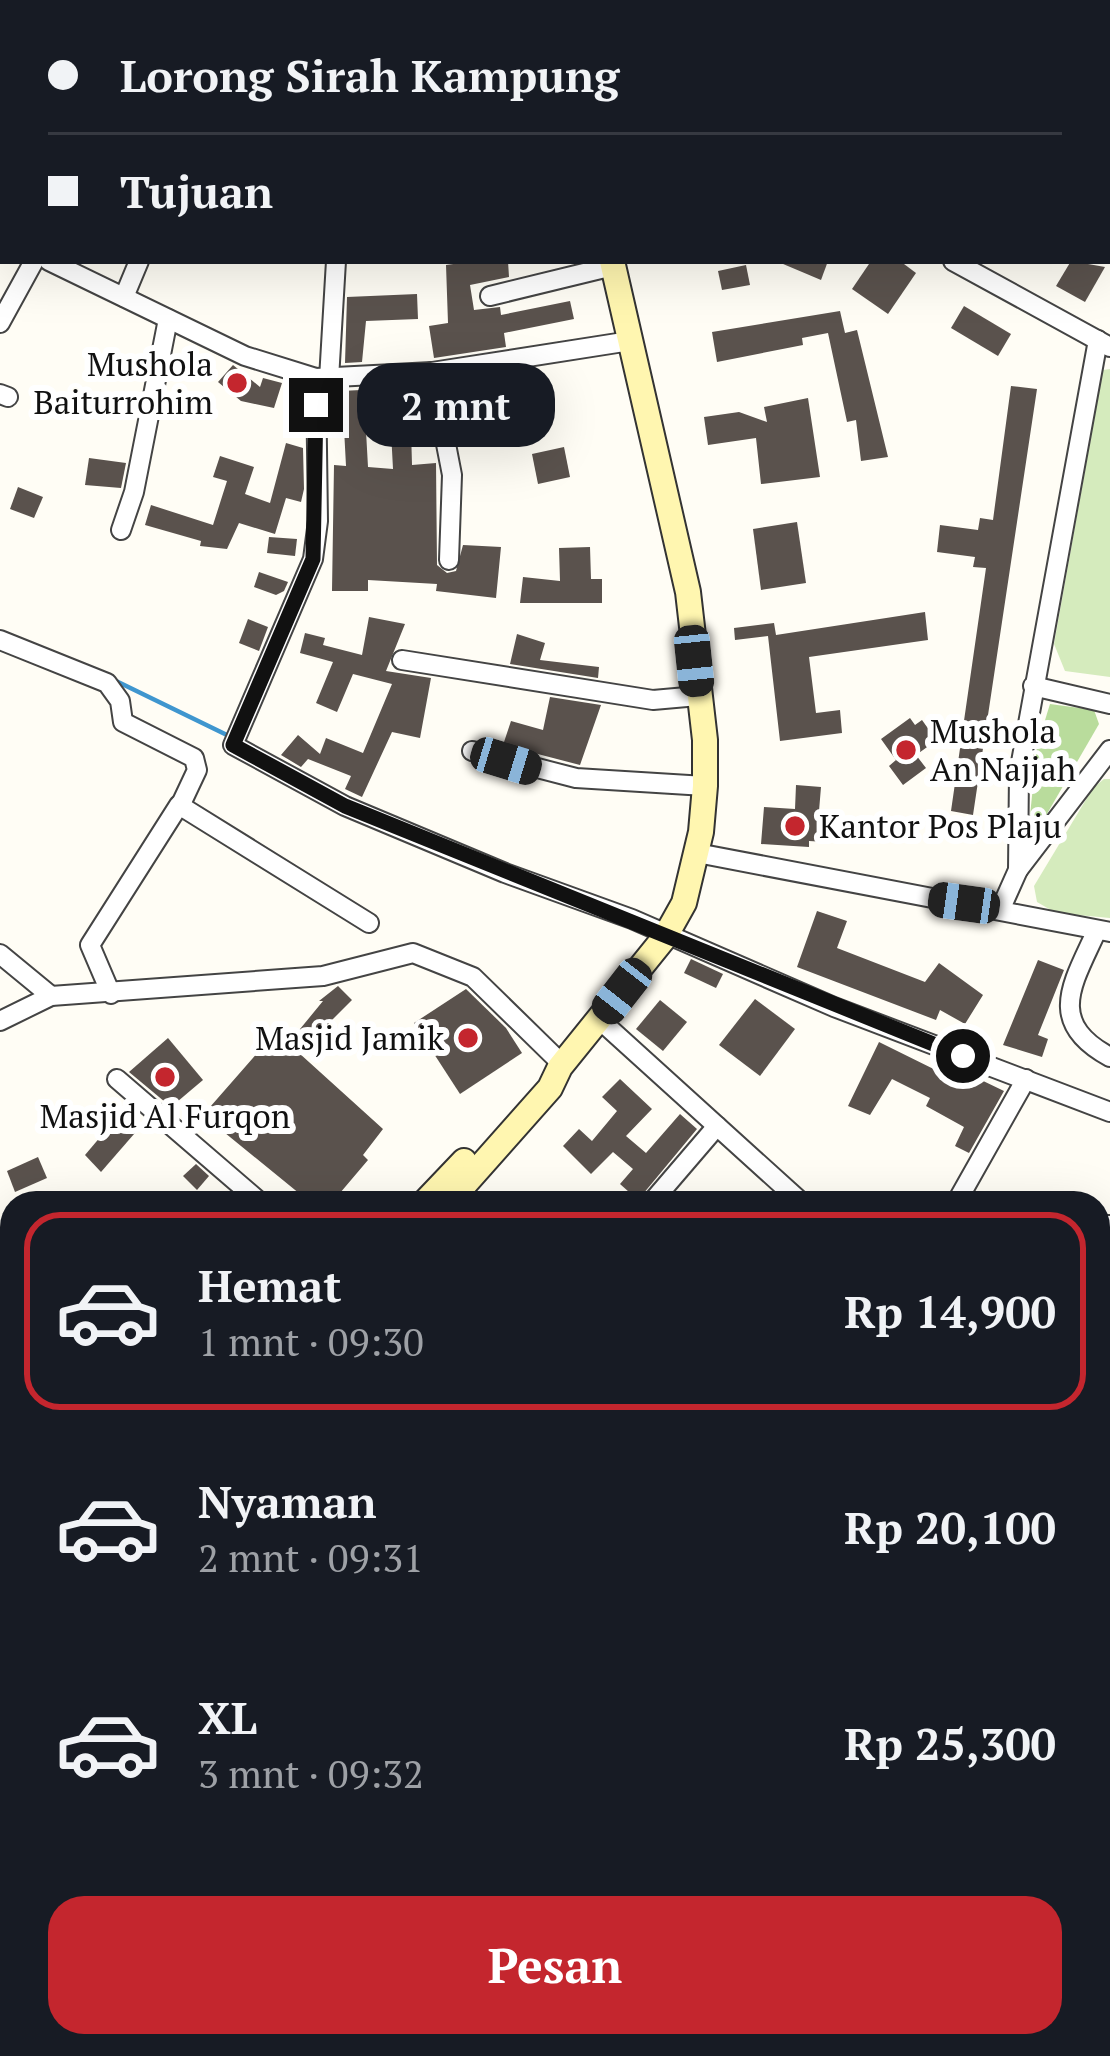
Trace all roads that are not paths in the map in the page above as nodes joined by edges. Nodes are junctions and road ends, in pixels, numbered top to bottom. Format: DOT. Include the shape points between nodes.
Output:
graph roads {
  1 [pos="32,264"];
  2 [pos="60,264"];
  3 [pos="139,264"];
  4 [pos="336,264"];
  5 [pos="613,264"];
  6 [pos="959,264"];
  7 [pos="490,296"];
  8 [pos="124,297"];
  9 [pos="168,319"];
  10 [pos="0,323"];
  11 [pos="630,341"];
  12 [pos="1104,343"];
  13 [pos="431,372"];
  14 [pos="322,378"];
  15 [pos="121,530"];
  16 [pos="449,560"];
  17 [pos="0,640"];
  18 [pos="402,660"];
  19 [pos="1033,686"];
  20 [pos="698,695"];
  21 [pos="1110,704"];
  22 [pos="1110,750"];
  23 [pos="472,751"];
  24 [pos="705,786"];
  25 [pos="181,804"];
  26 [pos="697,853"];
  27 [pos="1018,871"];
  28 [pos="1001,908"];
  29 [pos="369,923"];
  30 [pos="1104,931"];
  31 [pos="665,937"];
  32 [pos="0,954"];
  33 [pos="111,994"];
  34 [pos="51,996"];
  35 [pos="600,1020"];
  36 [pos="0,1021"];
  37 [pos="1110,1057"];
  38 [pos="561,1065"];
  39 [pos="117,1079"];
  40 [pos="1026,1079"];
  41 [pos="1110,1112"];
  42 [pos="717,1126"];
  43 [pos="247,1191"];
  44 [pos="435,1191"];
  45 [pos="464,1191"];
  46 [pos="664,1191"];
  47 [pos="789,1191"];
  48 [pos="963,1191"];
  1 -- 10 [label="street"];
  2 -- 8 [label="street"];
  3 -- 8 [label="street"];
  4 -- 14 [label="street"];
  5 -- 7 [label="street"];
  5 -- 11 [label="main road"];
  6 -- 12 [label="street"];
  8 -- 9 [label="street"];
  9 -- 14 [label="street" via="245,356"];
  9 -- 15 [label="street"];
  11 -- 13 [label="street"];
  11 -- 20 [label="main road" via="688,592"];
  12 -- 19 [label="street"];
  13 -- 14 [label="street"];
  13 -- 16 [label="street" via="452,475"];
  14 -- 31 [label="street" via="313,559 233,745 345,806"];
  17 -- 25 [label="street" via="107,683 123,722 194,758 197,770"];
  18 -- 20 [label="street" via="653,700"];
  19 -- 21 [label="street"];
  19 -- 27 [label="street" via="1019,773"];
  20 -- 24 [label="main road"];
  22 -- 27 [label="street"];
  23 -- 24 [label="street" via="576,778"];
  24 -- 26 [label="main road"];
  25 -- 29 [label="street"];
  25 -- 33 [label="street" via="90,945"];
  26 -- 28 [label="street"];
  26 -- 31 [label="main road"];
  27 -- 28 [label="street"];
  28 -- 30 [label="street"];
  30 -- 37 [label="street" via="1072,986 1070,1018 1084,1041"];
  31 -- 35 [label="main road"];
  31 -- 40 [label="street"];
  32 -- 34 [label="street"];
  33 -- 34 [label="street"];
  33 -- 38 [label="street" via="323,976 413,953 473,977"];
  34 -- 36 [label="street"];
  35 -- 38 [label="main road"];
  35 -- 42 [label="street"];
  38 -- 44 [label="main road"];
  38 -- 45 [label="main road"];
  39 -- 43 [label="street"];
  40 -- 41 [label="street"];
  40 -- 48 [label="street"];
  42 -- 46 [label="street"];
  42 -- 47 [label="street"];
}
